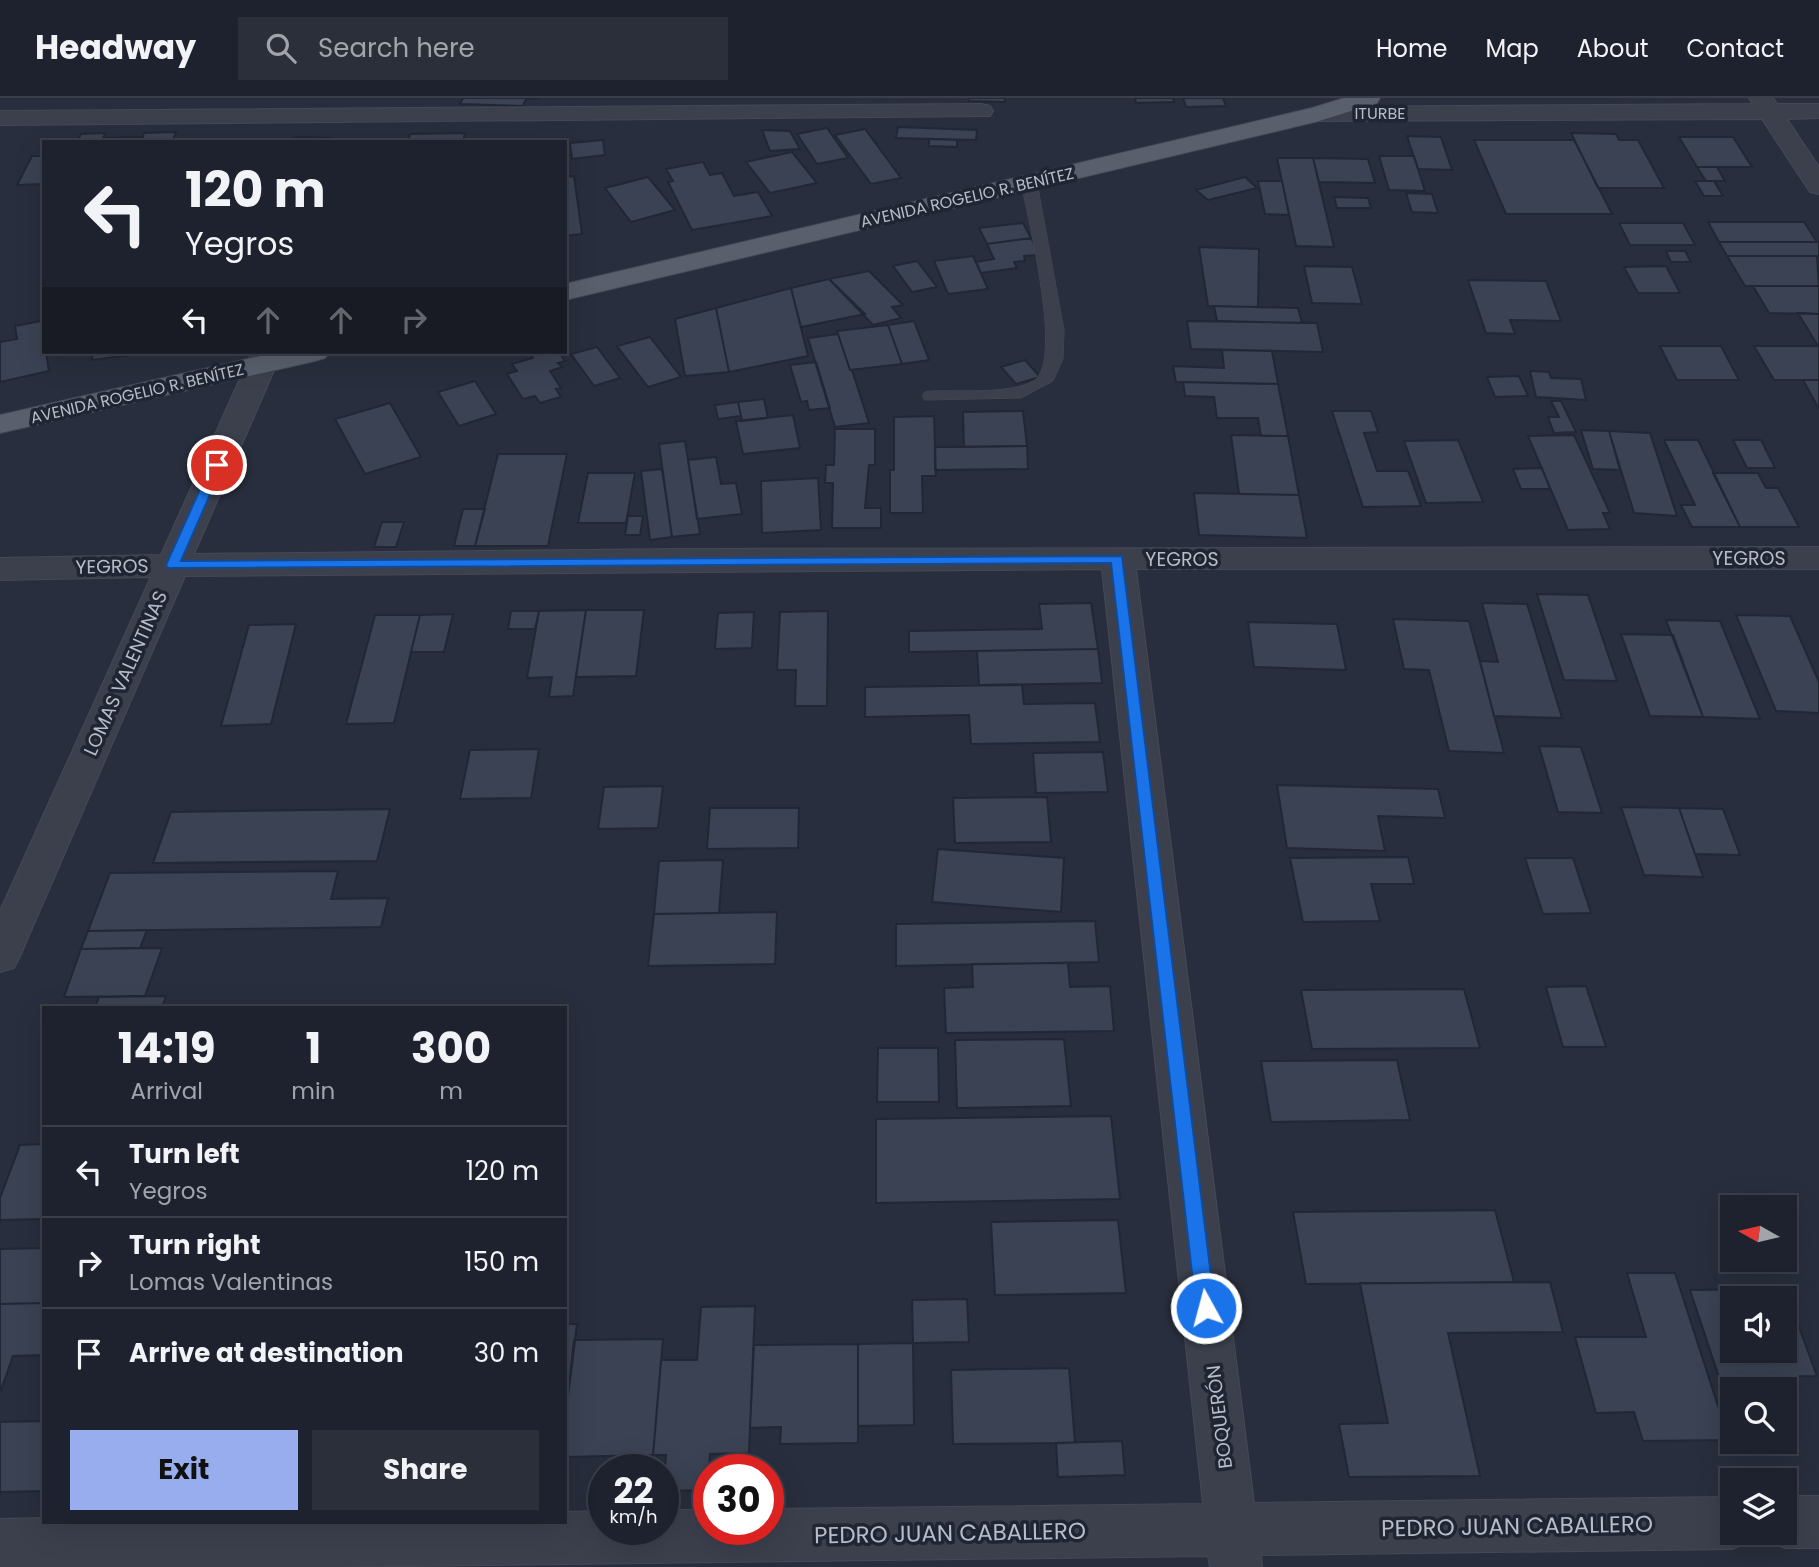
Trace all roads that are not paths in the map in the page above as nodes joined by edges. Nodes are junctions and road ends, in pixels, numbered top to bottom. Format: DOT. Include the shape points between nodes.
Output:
graph roads {
  1 [pos="1367,98"];
  2 [pos="1765,105"];
  3 [pos="380,107"];
  4 [pos="981,111"];
  5 [pos="1819,111"];
  6 [pos="1319,114"];
  7 [pos="0,118"];
  8 [pos="365,140"];
  9 [pos="1030,182"];
  10 [pos="1819,186"];
  11 [pos="567,292"];
  12 [pos="298,354"];
  13 [pos="264,358"];
  14 [pos="931,396"];
  15 [pos="0,424"];
  16 [pos="1819,558"];
  17 [pos="1118,559"];
  18 [pos="173,565"];
  19 [pos="0,569"];
  20 [pos="0,956"];
  21 [pos="1797,1522"];
  22 [pos="1819,1522"];
  23 [pos="1720,1524"];
  24 [pos="0,1545"];
  25 [pos="1234,1548"];
  1 -- 6 [label="main road, AVENIDA ROGELIO R. BENÍTEZ"];
  2 -- 5 [label="street, ITURBE"];
  2 -- 6 [label="street, ITURBE"];
  2 -- 10 [label="street"];
  3 -- 4 [label="street"];
  3 -- 7 [label="street"];
  3 -- 8 [label="street"];
  6 -- 9 [label="main road, AVENIDA ROGELIO R. BENÍTEZ"];
  9 -- 11 [label="main road, AVENIDA ROGELIO R. BENÍTEZ"];
  9 -- 14 [label="lane" via="1056,330 1054,359 1044,382 1021,393"];
  12 -- 13 [label="main road, AVENIDA ROGELIO R. BENÍTEZ"];
  13 -- 15 [label="main road, AVENIDA ROGELIO R. BENÍTEZ"];
  13 -- 18 [label="street, LOMAS VALENTINAS"];
  16 -- 17 [label="street, YEGROS"];
  17 -- 18 [label="street, YEGROS"];
  17 -- 25 [label="street, BOQUERÓN"];
  18 -- 19 [label="street, YEGROS"];
  18 -- 20 [label="street, LOMAS VALENTINAS"];
  21 -- 22 [label="street"];
  23 -- 25 [label="street, PEDRO JUAN CABALLERO"];
  24 -- 25 [label="street, PEDRO JUAN CABALLERO"];
}
